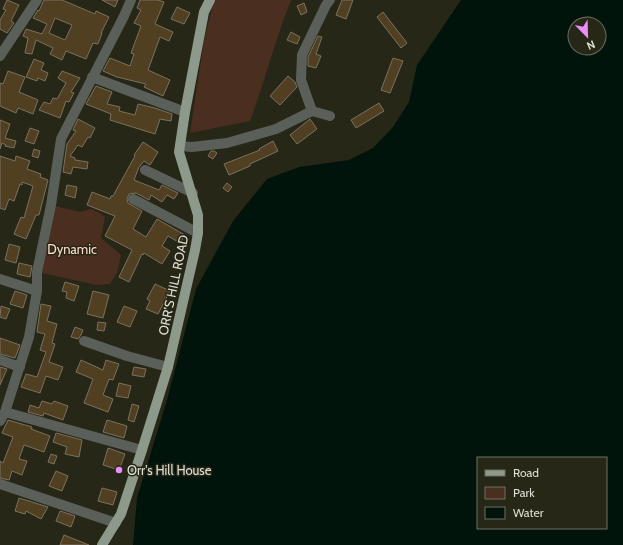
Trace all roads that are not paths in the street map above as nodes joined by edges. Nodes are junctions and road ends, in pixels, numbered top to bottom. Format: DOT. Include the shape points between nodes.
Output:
graph roads {
  1 [pos="36,0"];
  2 [pos="131,0"];
  3 [pos="210,0"];
  4 [pos="330,0"];
  5 [pos="4,41"];
  6 [pos="0,56"];
  7 [pos="92,77"];
  8 [pos="312,111"];
  9 [pos="185,112"];
  10 [pos="330,116"];
  11 [pos="180,146"];
  12 [pos="145,170"];
  13 [pos="193,193"];
  14 [pos="133,199"];
  15 [pos="198,233"];
  16 [pos="0,279"];
  17 [pos="36,291"];
  18 [pos="84,341"];
  19 [pos="0,360"];
  20 [pos="20,367"];
  21 [pos="168,367"];
  22 [pos="2,416"];
  23 [pos="142,450"];
  24 [pos="0,484"];
  25 [pos="116,522"];
  26 [pos="102,545"];
  1 -- 5 [label="street"];
  2 -- 7 [label="street"];
  3 -- 9 [label="main road, ORR’S HILL ROAD" via="204,12"];
  4 -- 8 [label="street" via="302,55 301,80"];
  5 -- 6 [label="street"];
  7 -- 9 [label="street"];
  7 -- 17 [label="street" via="61,139 37,272"];
  8 -- 10 [label="street"];
  8 -- 11 [label="street" via="276,129 227,143"];
  9 -- 11 [label="main road, ORR’S HILL ROAD"];
  11 -- 13 [label="main road, ORR’S HILL ROAD" via="179,152"];
  12 -- 13 [label="street"];
  13 -- 15 [label="main road, ORR’S HILL ROAD" via="198,215"];
  14 -- 15 [label="street"];
  15 -- 21 [label="main road, ORR’S HILL ROAD" via="190,278"];
  16 -- 17 [label="street"];
  17 -- 20 [label="street" via="30,337"];
  18 -- 21 [label="street"];
  19 -- 20 [label="street"];
  20 -- 22 [label="street"];
  21 -- 23 [label="main road, ORR’S HILL ROAD"];
  22 -- 23 [label="street"];
  23 -- 25 [label="main road, ORR’S HILL ROAD"];
  24 -- 25 [label="street"];
  25 -- 26 [label="main road, ORR’S HILL ROAD"];
}
